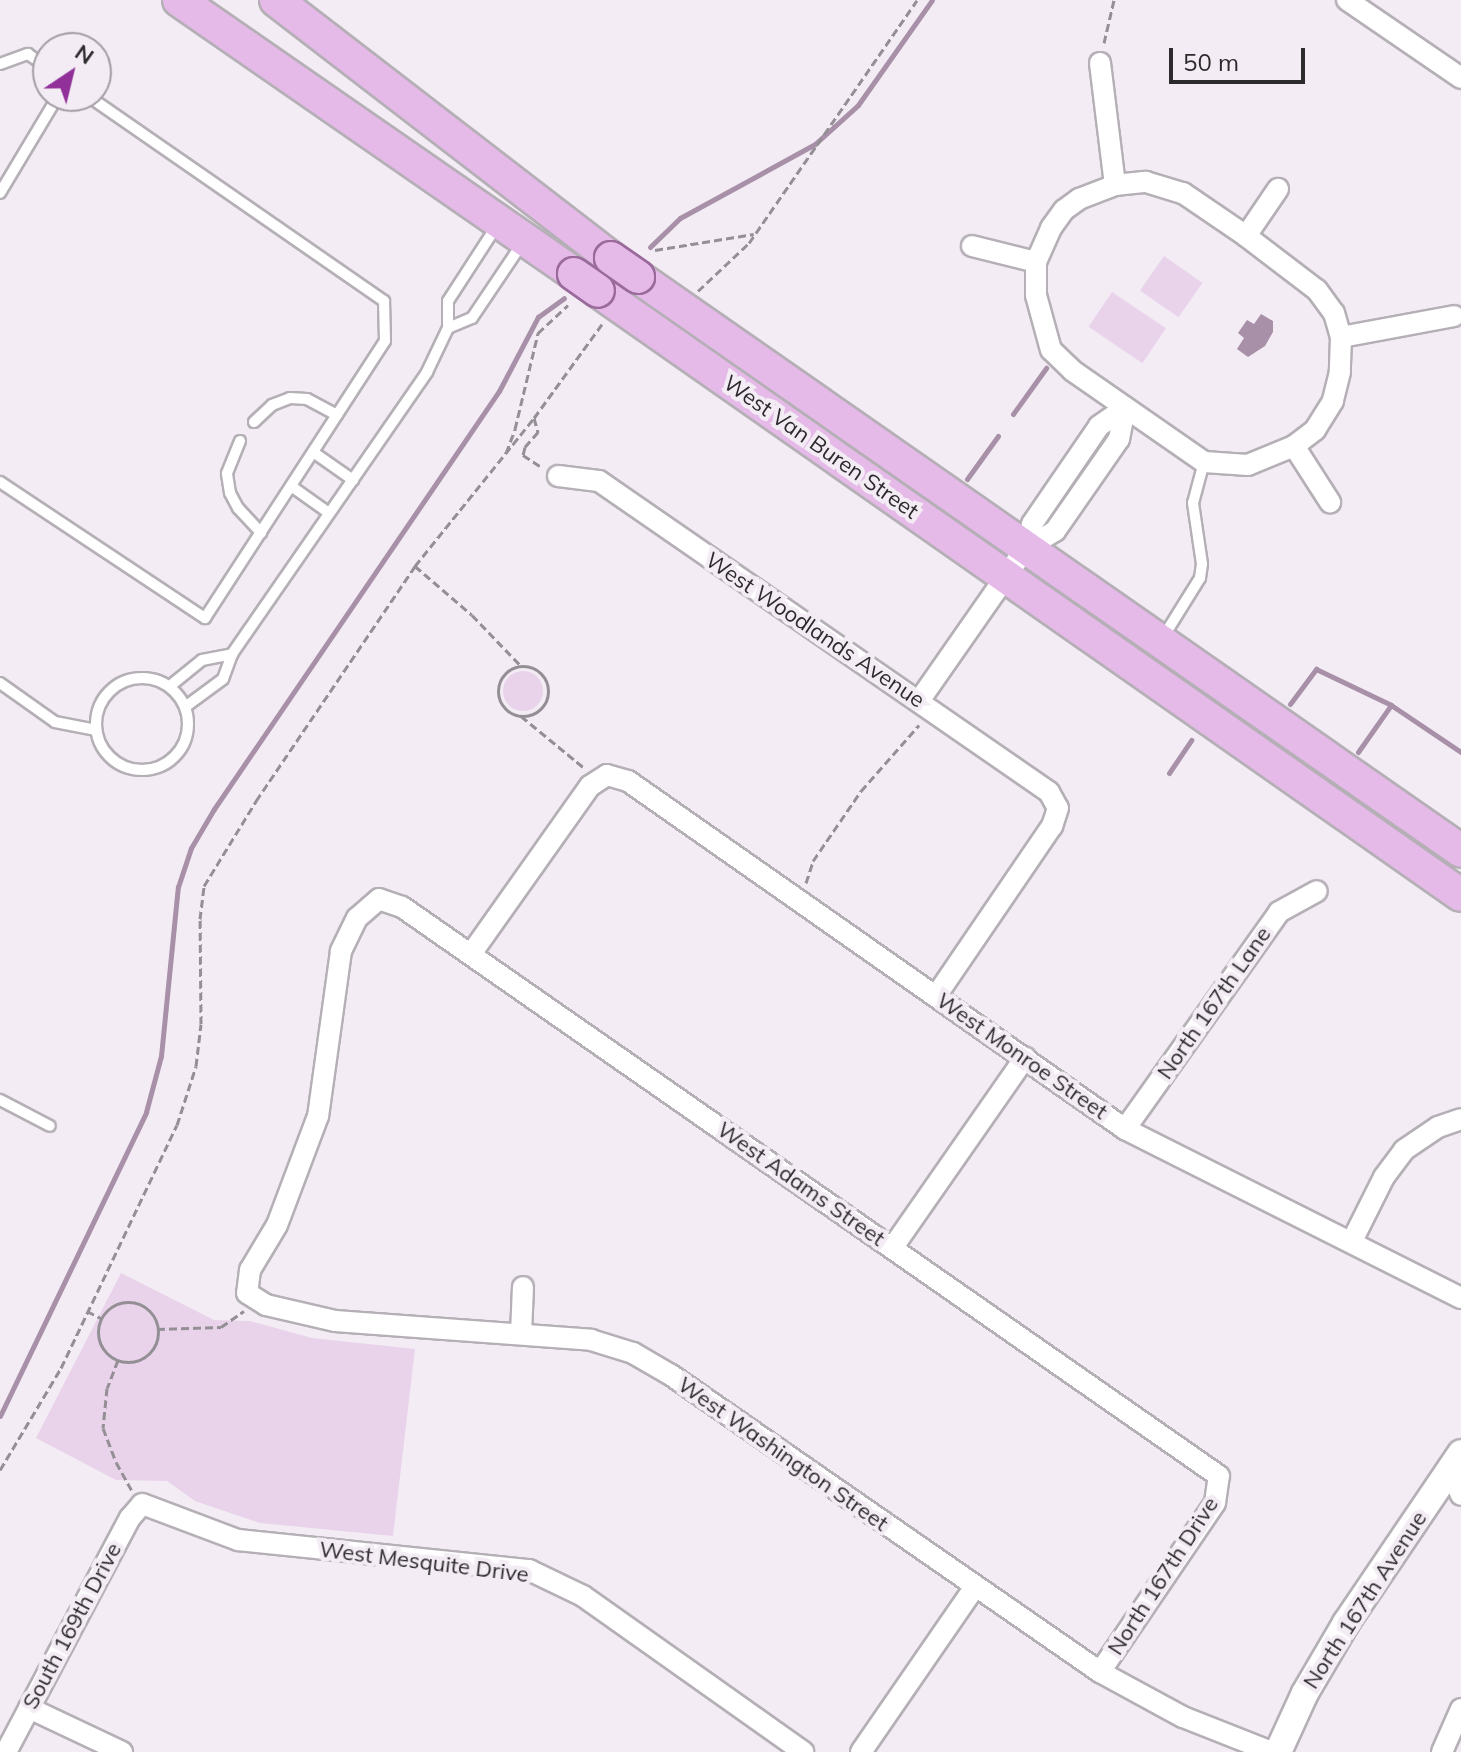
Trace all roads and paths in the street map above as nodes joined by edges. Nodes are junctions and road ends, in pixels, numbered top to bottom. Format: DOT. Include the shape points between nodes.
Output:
graph roads {
  1 [pos="179,0"];
  2 [pos="276,0"];
  3 [pos="917,0"];
  4 [pos="1114,0"];
  5 [pos="1347,0"];
  6 [pos="32,57"];
  7 [pos="1100,63"];
  8 [pos="0,64"];
  9 [pos="1461,78"];
  10 [pos="48,112"];
  11 [pos="111,112"];
  12 [pos="1115,185"];
  13 [pos="1278,189"];
  14 [pos="0,193"];
  15 [pos="512,231"];
  16 [pos="754,234"];
  17 [pos="1246,236"];
  18 [pos="972,246"];
  19 [pos="655,250"];
  20 [pos="1036,262"];
  21 [pos="589,293"];
  22 [pos="682,308"];
  23 [pos="1454,316"];
  24 [pos="448,328"];
  25 [pos="1341,337"];
  26 [pos="1125,408"];
  27 [pos="337,415"];
  28 [pos="534,418"];
  29 [pos="254,422"];
  30 [pos="240,441"];
  31 [pos="1294,446"];
  32 [pos="313,452"];
  33 [pos="504,457"];
  34 [pos="1204,462"];
  35 [pos="558,476"];
  36 [pos="353,480"];
  37 [pos="0,482"];
  38 [pos="291,486"];
  39 [pos="1330,502"];
  40 [pos="329,513"];
  41 [pos="261,533"];
  42 [pos="1025,549"];
  43 [pos="415,566"];
  44 [pos="1006,576"];
  45 [pos="1160,642"];
  46 [pos="232,654"];
  47 [pos="521,666"];
  48 [pos="0,683"];
  49 [pos="170,686"];
  50 [pos="925,706"];
  51 [pos="185,707"];
  52 [pos="521,716"];
  53 [pos="96,730"];
  54 [pos="601,779"];
  55 [pos="1461,851"];
  56 [pos="1317,891"];
  57 [pos="1461,895"];
  58 [pos="795,897"];
  59 [pos="471,954"];
  60 [pos="936,996"];
  61 [pos="1025,1058"];
  62 [pos="0,1100"];
  63 [pos="1461,1119"];
  64 [pos="50,1126"];
  65 [pos="1125,1129"];
  66 [pos="1352,1241"];
  67 [pos="893,1247"];
  68 [pos="523,1287"];
  69 [pos="251,1295"];
  70 [pos="1461,1298"];
  71 [pos="87,1311"];
  72 [pos="101,1318"];
  73 [pos="157,1329"];
  74 [pos="521,1334"];
  75 [pos="118,1360"];
  76 [pos="1457,1465"];
  77 [pos="0,1470"];
  78 [pos="1219,1476"];
  79 [pos="1461,1495"];
  80 [pos="142,1504"];
  81 [pos="974,1588"];
  82 [pos="1100,1672"];
  83 [pos="29,1708"];
  84 [pos="1461,1709"];
  85 [pos="6,1752"];
  86 [pos="122,1752"];
  87 [pos="803,1752"];
  88 [pos="861,1752"];
  89 [pos="1272,1752"];
  90 [pos="1278,1752"];
  91 [pos="1442,1752"];
  1 -- 15 [label="main road, West Van Buren Street"];
  2 -- 22 [label="main road, West Van Buren Street, bridge"];
  3 -- 16 [label="path"];
  4 -- 7 [label="path"];
  5 -- 9 [label="street"];
  6 -- 8 [label="lane"];
  7 -- 12 [label="street"];
  10 -- 14 [label="lane"];
  11 -- 27 [label="lane" via="384,301 385,341"];
  12 -- 17 [label="street" via="1146,182 1183,193"];
  12 -- 20 [label="street" via="1064,210"];
  13 -- 17 [label="street"];
  15 -- 21 [label="main road, West Van Buren Street"];
  15 -- 24 [label="lane" via="472,318"];
  15 -- 24 [label="lane" via="448,301"];
  16 -- 19 [label="path"];
  16 -- 22 [label="path"];
  17 -- 25 [label="street" via="1317,290 1334,313"];
  18 -- 20 [label="street"];
  20 -- 26 [label="street" via="1036,295 1051,350"];
  21 -- 28 [label="path"];
  21 -- 33 [label="path" via="538,333"];
  21 -- 44 [label="main road, West Van Buren Street"];
  22 -- 42 [label="main road, West Van Buren Street"];
  23 -- 25 [label="street"];
  24 -- 36 [label="lane" via="427,372"];
  25 -- 31 [label="street" via="1333,401 1315,430"];
  26 -- 34 [label="street"];
  26 -- 42 [label="street" via="1099,426 1032,524"];
  27 -- 29 [label="lane" via="307,399 290,398 272,405"];
  27 -- 32 [label="lane"];
  28 -- 33 [label="path"];
  28 -- 35 [label="path" via="538,432 523,455"];
  30 -- 41 [label="lane" via="227,474 230,493"];
  31 -- 34 [label="street" via="1248,465"];
  31 -- 39 [label="street"];
  32 -- 36 [label="lane"];
  32 -- 38 [label="lane"];
  33 -- 43 [label="path"];
  34 -- 45 [label="lane" via="1193,503 1200,578"];
  35 -- 50 [label="street, West Woodlands Avenue" via="599,481"];
  36 -- 40 [label="lane"];
  37 -- 41 [label="lane" via="205,618"];
  38 -- 40 [label="lane"];
  38 -- 41 [label="lane"];
  40 -- 46 [label="lane"];
  42 -- 44 [label="street"];
  42 -- 45 [label="main road, West Van Buren Street"];
  43 -- 47 [label="path"];
  43 -- 71 [label="path" via="204,886 196,1066 177,1125"];
  44 -- 50 [label="street"];
  44 -- 57 [label="main road, West Van Buren Street"];
  45 -- 55 [label="main road, West Van Buren Street"];
  46 -- 49 [label="lane" via="202,660"];
  46 -- 51 [label="lane" via="223,679"];
  47 -- 52 [label="path" via="506,673 498,695 506,710"];
  47 -- 52 [label="path" via="537,671 548,691 543,707"];
  48 -- 53 [label="lane" via="55,722"];
  49 -- 51 [label="lane"];
  49 -- 53 [label="lane" via="156,679 125,680 102,700"];
  50 -- 58 [label="path" via="813,861"];
  50 -- 60 [label="street, West Woodlands Avenue" via="1049,792 1058,808 1052,826"];
  51 -- 53 [label="lane" via="188,722 179,751 154,769 123,766 101,745"];
  52 -- 54 [label="path"];
  54 -- 58 [label="street, West Monroe Street" via="628,781"];
  54 -- 59 [label="street"];
  56 -- 65 [label="street, North 167th Lane" via="1279,912"];
  58 -- 60 [label="street, West Monroe Street"];
  59 -- 67 [label="street, West Adams Street"];
  59 -- 69 [label="street, West Adams Street" via="402,907 379,899 357,918 341,951 318,1116 277,1225 250,1270"];
  60 -- 61 [label="street, West Monroe Street"];
  61 -- 65 [label="street, West Monroe Street"];
  61 -- 67 [label="street"];
  62 -- 64 [label="lane"];
  63 -- 66 [label="street" via="1404,1150"];
  65 -- 66 [label="street, West Monroe Street"];
  66 -- 70 [label="street, West Monroe Street"];
  67 -- 78 [label="street, West Adams Street"];
  68 -- 74 [label="street"];
  69 -- 73 [label="path" via="238,1316 221,1327"];
  69 -- 74 [label="street, West Washington Street" via="293,1313 335,1321"];
  71 -- 72 [label="path"];
  71 -- 77 [label="path" via="61,1368"];
  72 -- 73 [label="path" via="119,1303 138,1303 152,1314"];
  72 -- 75 [label="path" via="99,1340"];
  73 -- 75 [label="path" via="145,1356"];
  74 -- 81 [label="street, West Washington Street" via="591,1340 657,1365"];
  75 -- 80 [label="path" via="107,1388 103,1428"];
  76 -- 79 [label="street"];
  76 -- 90 [label="street, North 167th Avenue" via="1346,1623"];
  78 -- 82 [label="street, North 167th Drive" via="1215,1503"];
  80 -- 83 [label="street, South 169th Drive"];
  80 -- 87 [label="street, West Mesquite Drive" via="238,1540 529,1570 583,1596"];
  81 -- 82 [label="street, West Washington Street"];
  81 -- 88 [label="street"];
  82 -- 89 [label="street, West Washington Street" via="1183,1717"];
  83 -- 85 [label="street, South 169th Drive"];
  83 -- 86 [label="street"];
  84 -- 91 [label="street"];
}
